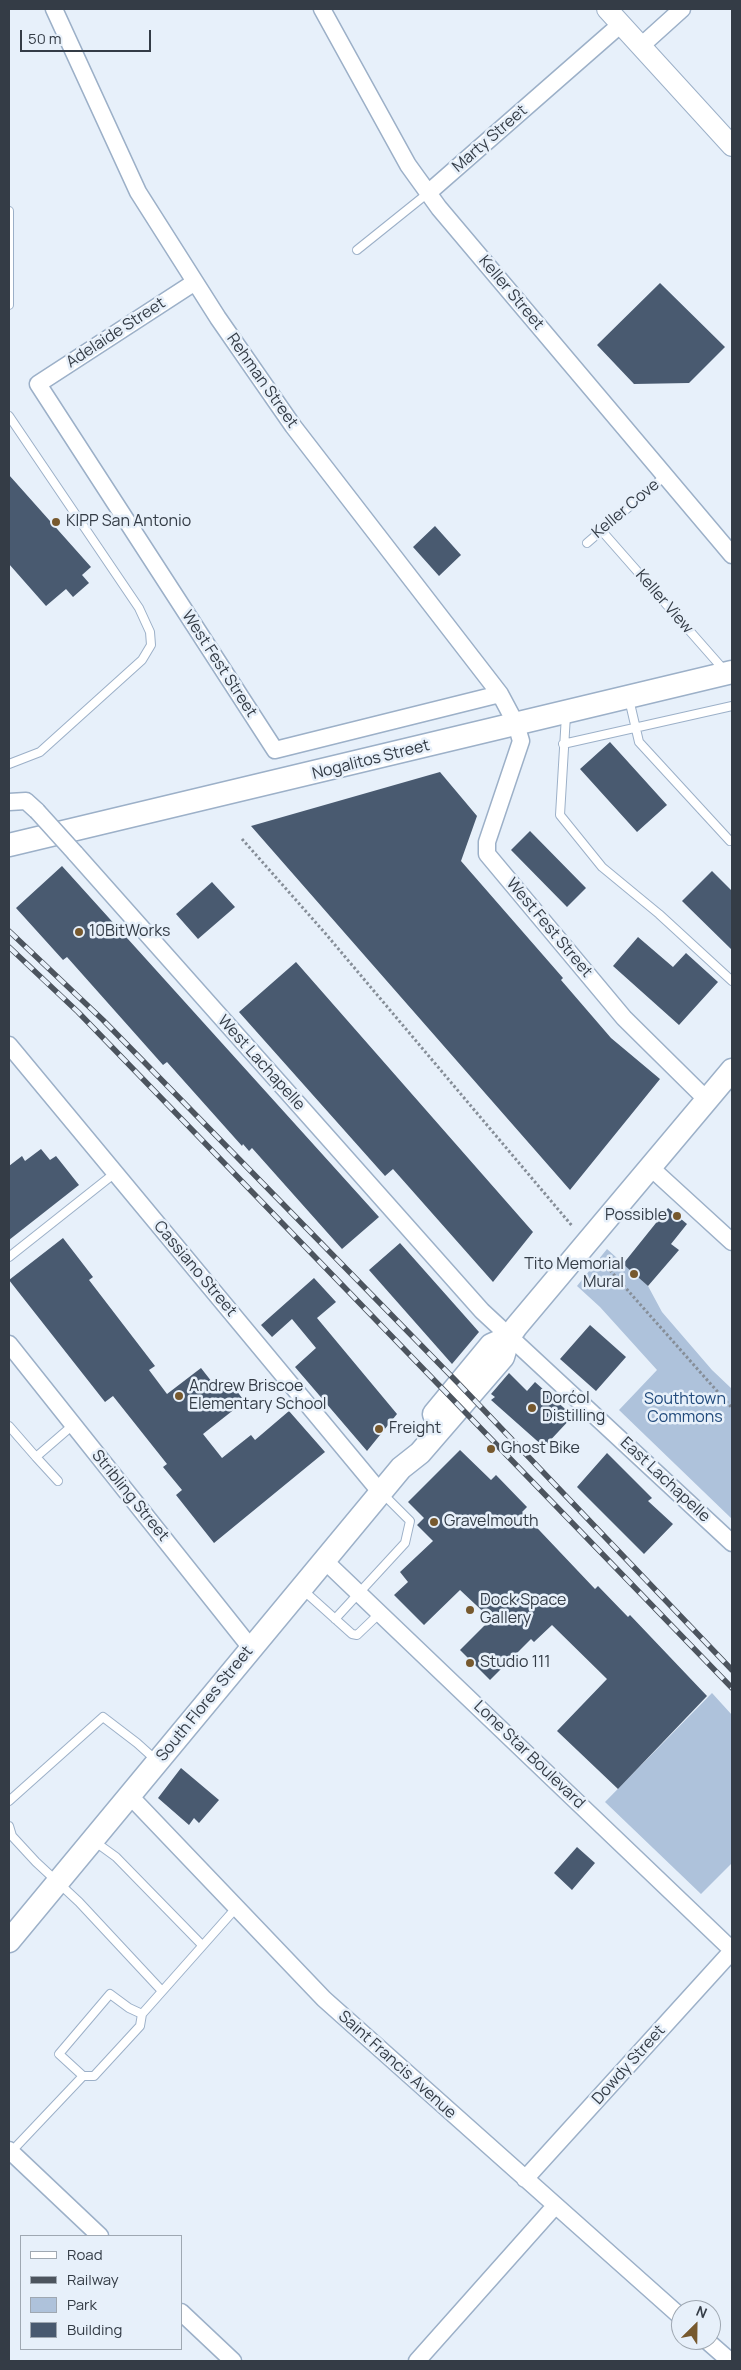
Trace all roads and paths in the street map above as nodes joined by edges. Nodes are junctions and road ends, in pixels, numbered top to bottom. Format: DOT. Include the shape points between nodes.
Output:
graph roads {
  1 [pos="54,9"];
  2 [pos="322,9"];
  3 [pos="607,9"];
  4 [pos="682,9"];
  5 [pos="621,24"];
  6 [pos="641,46"];
  7 [pos="732,146"];
  8 [pos="428,193"];
  9 [pos="9,211"];
  10 [pos="357,250"];
  11 [pos="195,282"];
  12 [pos="9,304"];
  13 [pos="38,384"];
  14 [pos="9,416"];
  15 [pos="666,476"];
  16 [pos="602,530"];
  17 [pos="587,543"];
  18 [pos="732,555"];
  19 [pos="729,673"];
  20 [pos="500,694"];
  21 [pos="629,697"];
  22 [pos="732,706"];
  23 [pos="566,712"];
  24 [pos="516,724"];
  25 [pos="635,726"];
  26 [pos="563,744"];
  27 [pos="9,764"];
  28 [pos="9,802"];
  29 [pos="242,839"];
  30 [pos="730,841"];
  31 [pos="9,845"];
  32 [pos="732,981"];
  33 [pos="9,1046"];
  34 [pos="732,1070"];
  35 [pos="707,1100"];
  36 [pos="650,1167"];
  37 [pos="115,1173"];
  38 [pos="573,1227"];
  39 [pos="732,1242"];
  40 [pos="9,1257"];
  41 [pos="600,1259"];
  42 [pos="509,1337"];
  43 [pos="9,1344"];
  44 [pos="732,1408"];
  45 [pos="73,1425"];
  46 [pos="9,1426"];
  47 [pos="36,1457"];
  48 [pos="58,1481"];
  49 [pos="381,1493"];
  50 [pos="732,1543"];
  51 [pos="325,1561"];
  52 [pos="302,1588"];
  53 [pos="359,1594"];
  54 [pos="380,1613"];
  55 [pos="335,1619"];
  56 [pos="251,1648"];
  57 [pos="158,1762"];
  58 [pos="130,1796"];
  59 [pos="9,1801"];
  60 [pos="9,1826"];
  61 [pos="93,1840"];
  62 [pos="57,1883"];
  63 [pos="236,1908"];
  64 [pos="9,1941"];
  65 [pos="202,1944"];
  66 [pos="732,1951"];
  67 [pos="162,1990"];
  68 [pos="142,2014"];
  69 [pos="83,2076"];
  70 [pos="10,2151"];
  71 [pos="525,2179"];
  72 [pos="556,2206"];
  73 [pos="99,2235"];
  74 [pos="671,2309"];
  75 [pos="182,2313"];
  76 [pos="717,2350"];
  77 [pos="233,2361"];
  78 [pos="417,2361"];
  79 [pos="730,2361"];
  1 -- 11 [label="street, Rehman Street" via="138,192"];
  2 -- 8 [label="street, Keller Street" via="408,165"];
  3 -- 5 [label="street"];
  4 -- 6 [label="street"];
  5 -- 6 [label="street"];
  5 -- 8 [label="street, Marty Street"];
  6 -- 7 [label="street"];
  8 -- 10 [label="lane, Marty Street"];
  8 -- 15 [label="street, Keller Street"];
  9 -- 12 [label="lane"];
  11 -- 13 [label="street, Adelaide Street"];
  11 -- 20 [label="street, Rehman Street" via="293,426"];
  13 -- 20 [label="street, West Fest Street" via="275,750"];
  14 -- 27 [label="lane" via="139,608 150,632 151,645 142,660 40,752"];
  15 -- 16 [label="lane, Keller Cove"];
  15 -- 18 [label="street, Keller Street"];
  16 -- 17 [label="lane, Keller Cove"];
  16 -- 19 [label="lane, Keller View"];
  19 -- 21 [label="main road, Nogalitos Street"];
  20 -- 24 [label="street, Rehman Street"];
  21 -- 23 [label="main road, Nogalitos Street"];
  21 -- 25 [label="lane"];
  22 -- 25 [label="lane"];
  23 -- 24 [label="main road, Nogalitos Street"];
  23 -- 26 [label="lane"];
  24 -- 31 [label="main road, Nogalitos Street"];
  24 -- 35 [label="street, West Fest Street" via="521,741 486,842 487,854 624,1018"];
  25 -- 26 [label="lane"];
  25 -- 30 [label="lane" via="639,742"];
  26 -- 32 [label="lane" via="560,815 602,867"];
  28 -- 42 [label="street, West Lachapelle, bridge" via="26,802 37,811 476,1304"];
  29 -- 38 [label="path"];
  33 -- 37 [label="street, Cassiano Street"];
  34 -- 35 [label="main road, South Flores Street"];
  35 -- 36 [label="main road, South Flores Street"];
  36 -- 39 [label="street"];
  36 -- 42 [label="main road, South Flores Street"];
  37 -- 40 [label="lane"];
  37 -- 49 [label="street, Cassiano Street"];
  41 -- 44 [label="path"];
  42 -- 49 [label="main road, South Flores Street" via="491,1345 458,1384 411,1442 401,1468"];
  42 -- 50 [label="street, East Lachapelle"];
  43 -- 45 [label="street, Stribling Street"];
  45 -- 47 [label="lane"];
  45 -- 56 [label="street, Stribling Street"];
  46 -- 47 [label="lane"];
  47 -- 48 [label="lane"];
  49 -- 51 [label="main road, South Flores Street"];
  49 -- 53 [label="lane" via="410,1520 405,1543"];
  51 -- 52 [label="main road, South Flores Street"];
  51 -- 53 [label="street, Lone Star Boulevard"];
  52 -- 55 [label="lane"];
  52 -- 56 [label="main road, South Flores Street"];
  53 -- 54 [label="street, Lone Star Boulevard"];
  53 -- 55 [label="lane"];
  54 -- 55 [label="lane" via="357,1635"];
  54 -- 66 [label="street, Lone Star Boulevard"];
  56 -- 57 [label="main road, South Flores Street"];
  57 -- 58 [label="main road, South Flores Street"];
  57 -- 59 [label="lane" via="103,1717"];
  58 -- 61 [label="main road, South Flores Street"];
  58 -- 63 [label="street, Saint Francis Avenue"];
  60 -- 62 [label="lane" via="12,1836"];
  61 -- 62 [label="main road, South Flores Street"];
  61 -- 65 [label="lane" via="116,1857"];
  62 -- 64 [label="main road, South Flores Street"];
  62 -- 67 [label="lane"];
  63 -- 65 [label="lane"];
  63 -- 71 [label="street, Saint Francis Avenue" via="324,1999"];
  65 -- 67 [label="lane"];
  66 -- 71 [label="street, Dowdy Street"];
  67 -- 68 [label="lane"];
  68 -- 69 [label="lane" via="140,2026 94,2076"];
  68 -- 69 [label="lane" via="110,1994 59,2054"];
  69 -- 70 [label="lane"];
  70 -- 73 [label="street"];
  71 -- 72 [label="street, Saint Francis Avenue"];
  72 -- 74 [label="street, Saint Francis Avenue"];
  72 -- 78 [label="street"];
  75 -- 77 [label="street"];
  76 -- 79 [label="street"];
}
